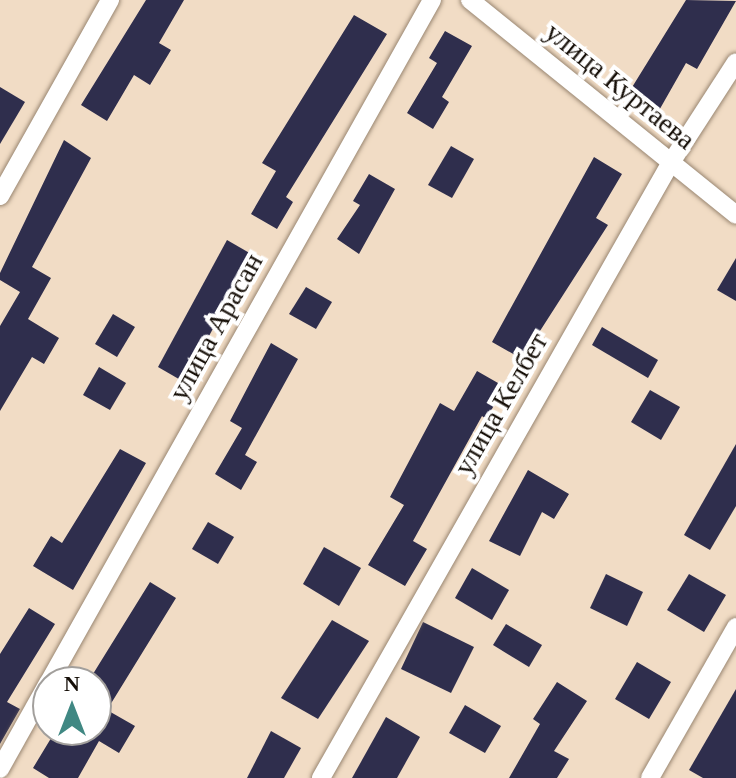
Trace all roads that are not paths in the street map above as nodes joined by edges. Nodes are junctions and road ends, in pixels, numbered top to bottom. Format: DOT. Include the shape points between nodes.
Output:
graph roads {
  1 [pos="110,0"];
  2 [pos="432,0"];
  3 [pos="470,0"];
  4 [pos="736,62"];
  5 [pos="670,164"];
  6 [pos="0,196"];
  7 [pos="736,215"];
  8 [pos="736,627"];
  9 [pos="58,666"];
  10 [pos="32,712"];
  11 [pos="0,769"];
  12 [pos="321,778"];
  13 [pos="650,778"];
  1 -- 6 [label="street"];
  2 -- 9 [label="street, улица Арасан"];
  3 -- 5 [label="street, улица Куртаева"];
  4 -- 5 [label="street, улица Келбет"];
  5 -- 7 [label="street, улица Куртаева"];
  5 -- 12 [label="street, улица Келбет"];
  8 -- 13 [label="street"];
  10 -- 11 [label="street, улица Арасан"];
}
